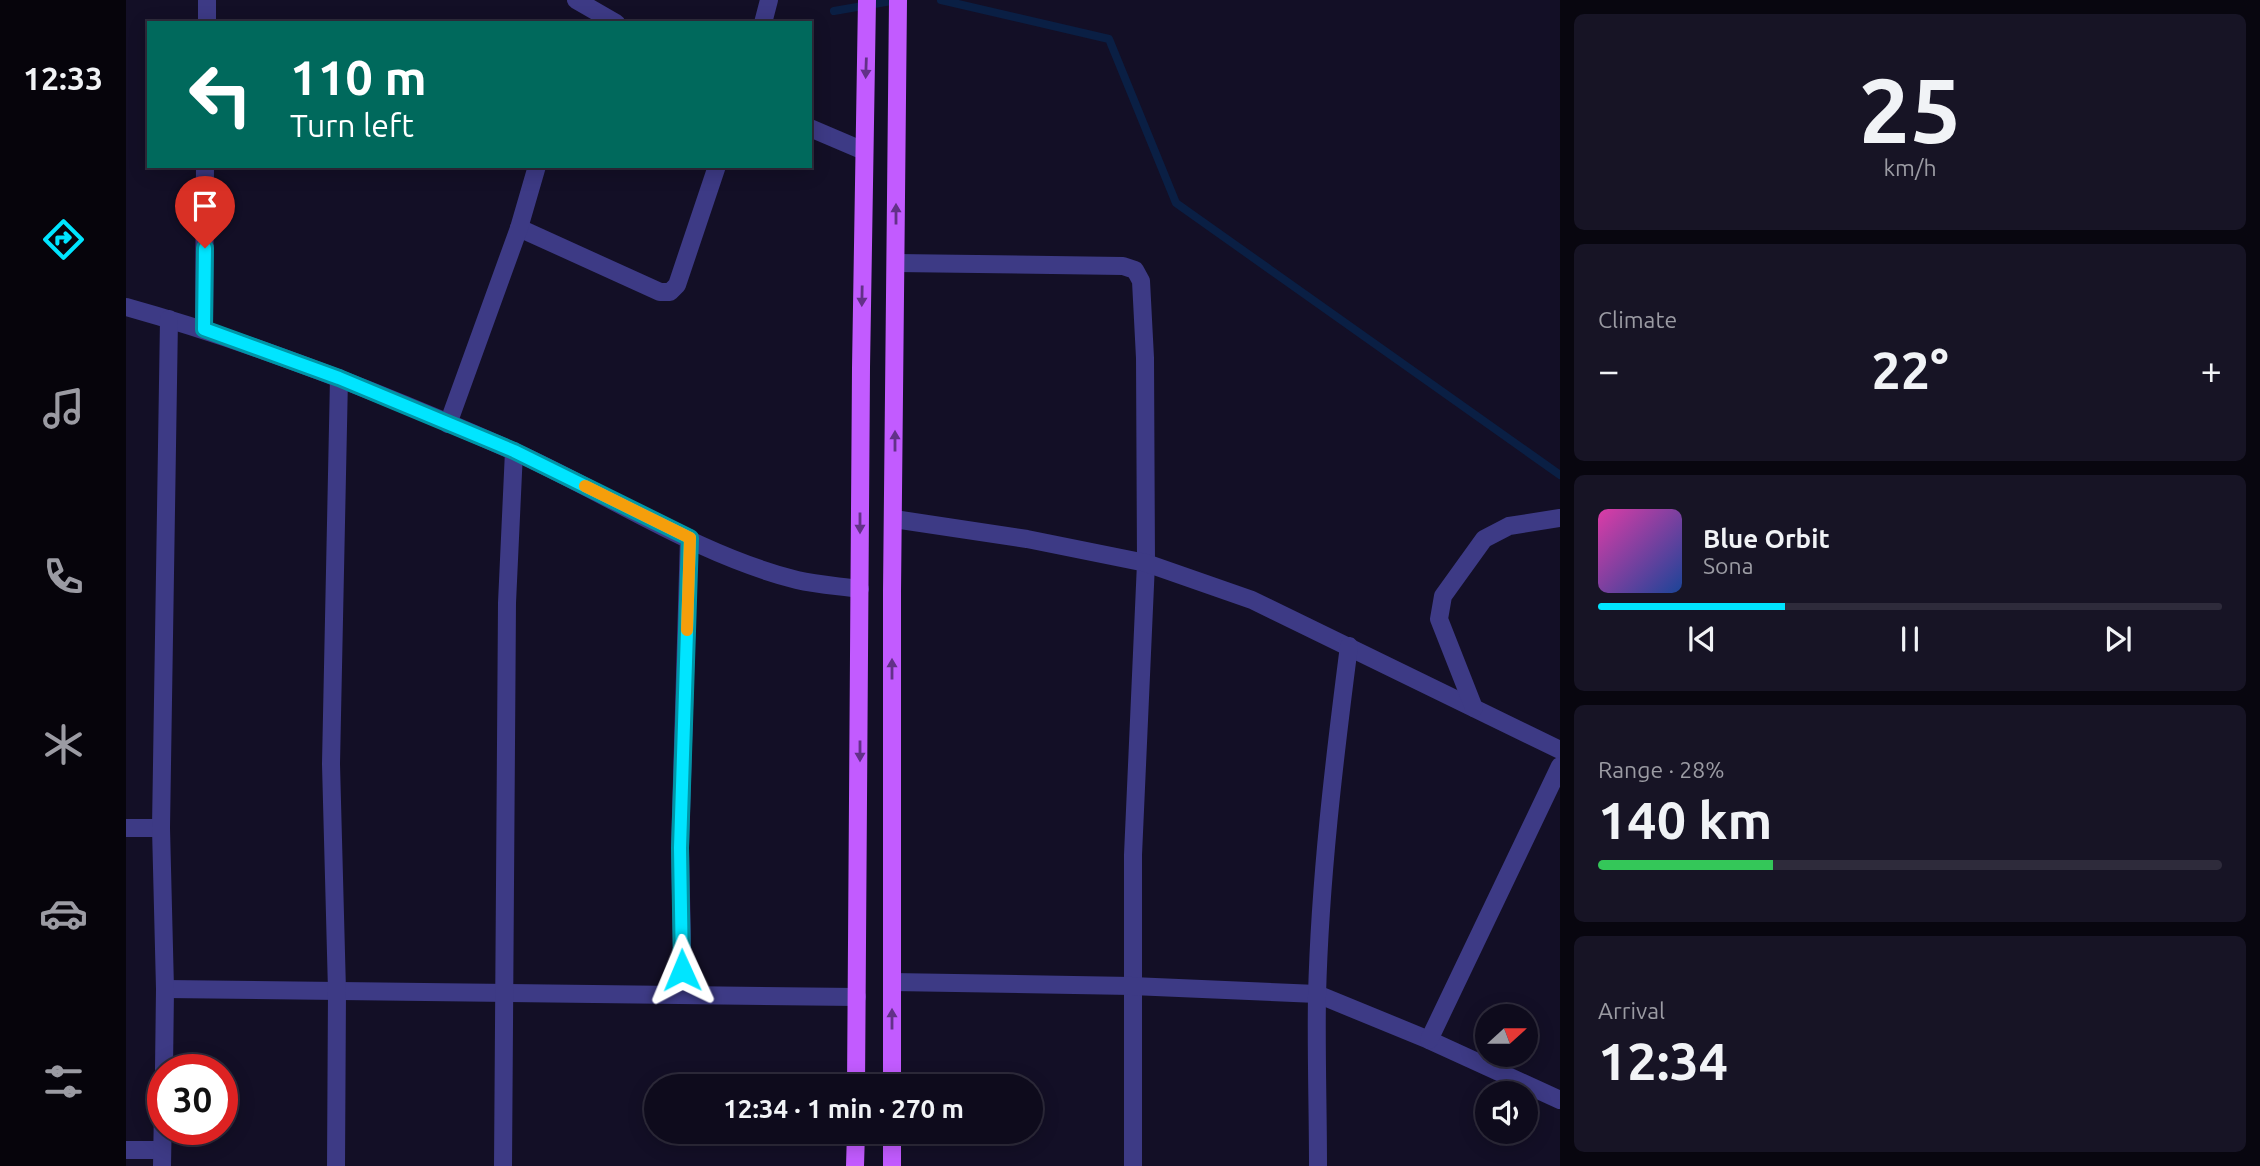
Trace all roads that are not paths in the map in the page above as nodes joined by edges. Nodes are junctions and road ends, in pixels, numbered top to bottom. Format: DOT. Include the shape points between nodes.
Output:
graph roads {
  1 [pos="207,0"];
  2 [pos="769,0"];
  3 [pos="867,0"];
  4 [pos="898,0"];
  5 [pos="582,2"];
  6 [pos="207,21"];
  7 [pos="580,21"];
  8 [pos="613,21"];
  9 [pos="764,21"];
  10 [pos="812,129"];
  11 [pos="863,151"];
  12 [pos="205,168"];
  13 [pos="536,168"];
  14 [pos="716,168"];
  15 [pos="519,228"];
  16 [pos="896,263"];
  17 [pos="126,307"];
  18 [pos="169,319"];
  19 [pos="204,329"];
  20 [pos="339,378"];
  21 [pos="448,424"];
  22 [pos="514,451"];
  23 [pos="1560,518"];
  24 [pos="894,519"];
  25 [pos="690,538"];
  26 [pos="1146,564"];
  27 [pos="860,589"];
  28 [pos="1349,646"];
  29 [pos="1474,708"];
  30 [pos="1560,750"];
  31 [pos="1560,766"];
  32 [pos="126,828"];
  33 [pos="161,828"];
  34 [pos="892,982"];
  35 [pos="1132,986"];
  36 [pos="165,989"];
  37 [pos="337,991"];
  38 [pos="505,991"];
  39 [pos="683,994"];
  40 [pos="1317,994"];
  41 [pos="857,997"];
  42 [pos="1429,1040"];
  43 [pos="163,1054"];
  44 [pos="856,1074"];
  45 [pos="892,1074"];
  46 [pos="1560,1100"];
  47 [pos="856,1144"];
  48 [pos="892,1144"];
  49 [pos="126,1150"];
  50 [pos="162,1158"];
  51 [pos="336,1166"];
  52 [pos="503,1166"];
  53 [pos="855,1166"];
  54 [pos="892,1166"];
  55 [pos="1133,1166"];
  56 [pos="1318,1166"];
  1 -- 6 [label="street"];
  2 -- 9 [label="street"];
  3 -- 11 [label="main road, one-way"];
  16 -- 4 [label="main road, one-way"];
  5 -- 7 [label="street"];
  5 -- 8 [label="street"];
  10 -- 11 [label="street"];
  11 -- 27 [label="main road, one-way"];
  12 -- 19 [label="street"];
  13 -- 15 [label="street"];
  14 -- 15 [label="street" via="677,285 670,292 660,292"];
  15 -- 21 [label="street"];
  24 -- 16 [label="main road, one-way"];
  16 -- 26 [label="street" via="1123,266 1135,270 1141,281 1145,358"];
  17 -- 18 [label="street"];
  18 -- 19 [label="street"];
  18 -- 33 [label="street"];
  19 -- 20 [label="street"];
  20 -- 21 [label="street"];
  20 -- 37 [label="street" via="331,764"];
  21 -- 22 [label="street"];
  22 -- 25 [label="street"];
  22 -- 38 [label="street" via="507,603"];
  23 -- 29 [label="street" via="1509,526 1484,540 1443,596 1439,619"];
  24 -- 26 [label="street"];
  34 -- 24 [label="main road, one-way"];
  25 -- 27 [label="street" via="773,573"];
  25 -- 39 [label="street" via="680,848"];
  26 -- 28 [label="street" via="1252,600"];
  26 -- 35 [label="street"];
  27 -- 41 [label="main road, one-way"];
  28 -- 29 [label="street"];
  28 -- 40 [label="street" via="1333,768"];
  29 -- 30 [label="street"];
  31 -- 42 [label="street"];
  32 -- 33 [label="street"];
  33 -- 36 [label="street"];
  34 -- 35 [label="street"];
  45 -- 34 [label="main road, one-way"];
  35 -- 40 [label="street"];
  35 -- 55 [label="street"];
  36 -- 37 [label="street"];
  36 -- 43 [label="street"];
  37 -- 38 [label="street"];
  37 -- 51 [label="street"];
  38 -- 39 [label="street"];
  38 -- 52 [label="street"];
  39 -- 41 [label="street"];
  40 -- 42 [label="street"];
  40 -- 56 [label="street"];
  41 -- 44 [label="main road"];
  42 -- 46 [label="street"];
  47 -- 53 [label="main road"];
  48 -- 54 [label="main road"];
  49 -- 50 [label="street"];
}
